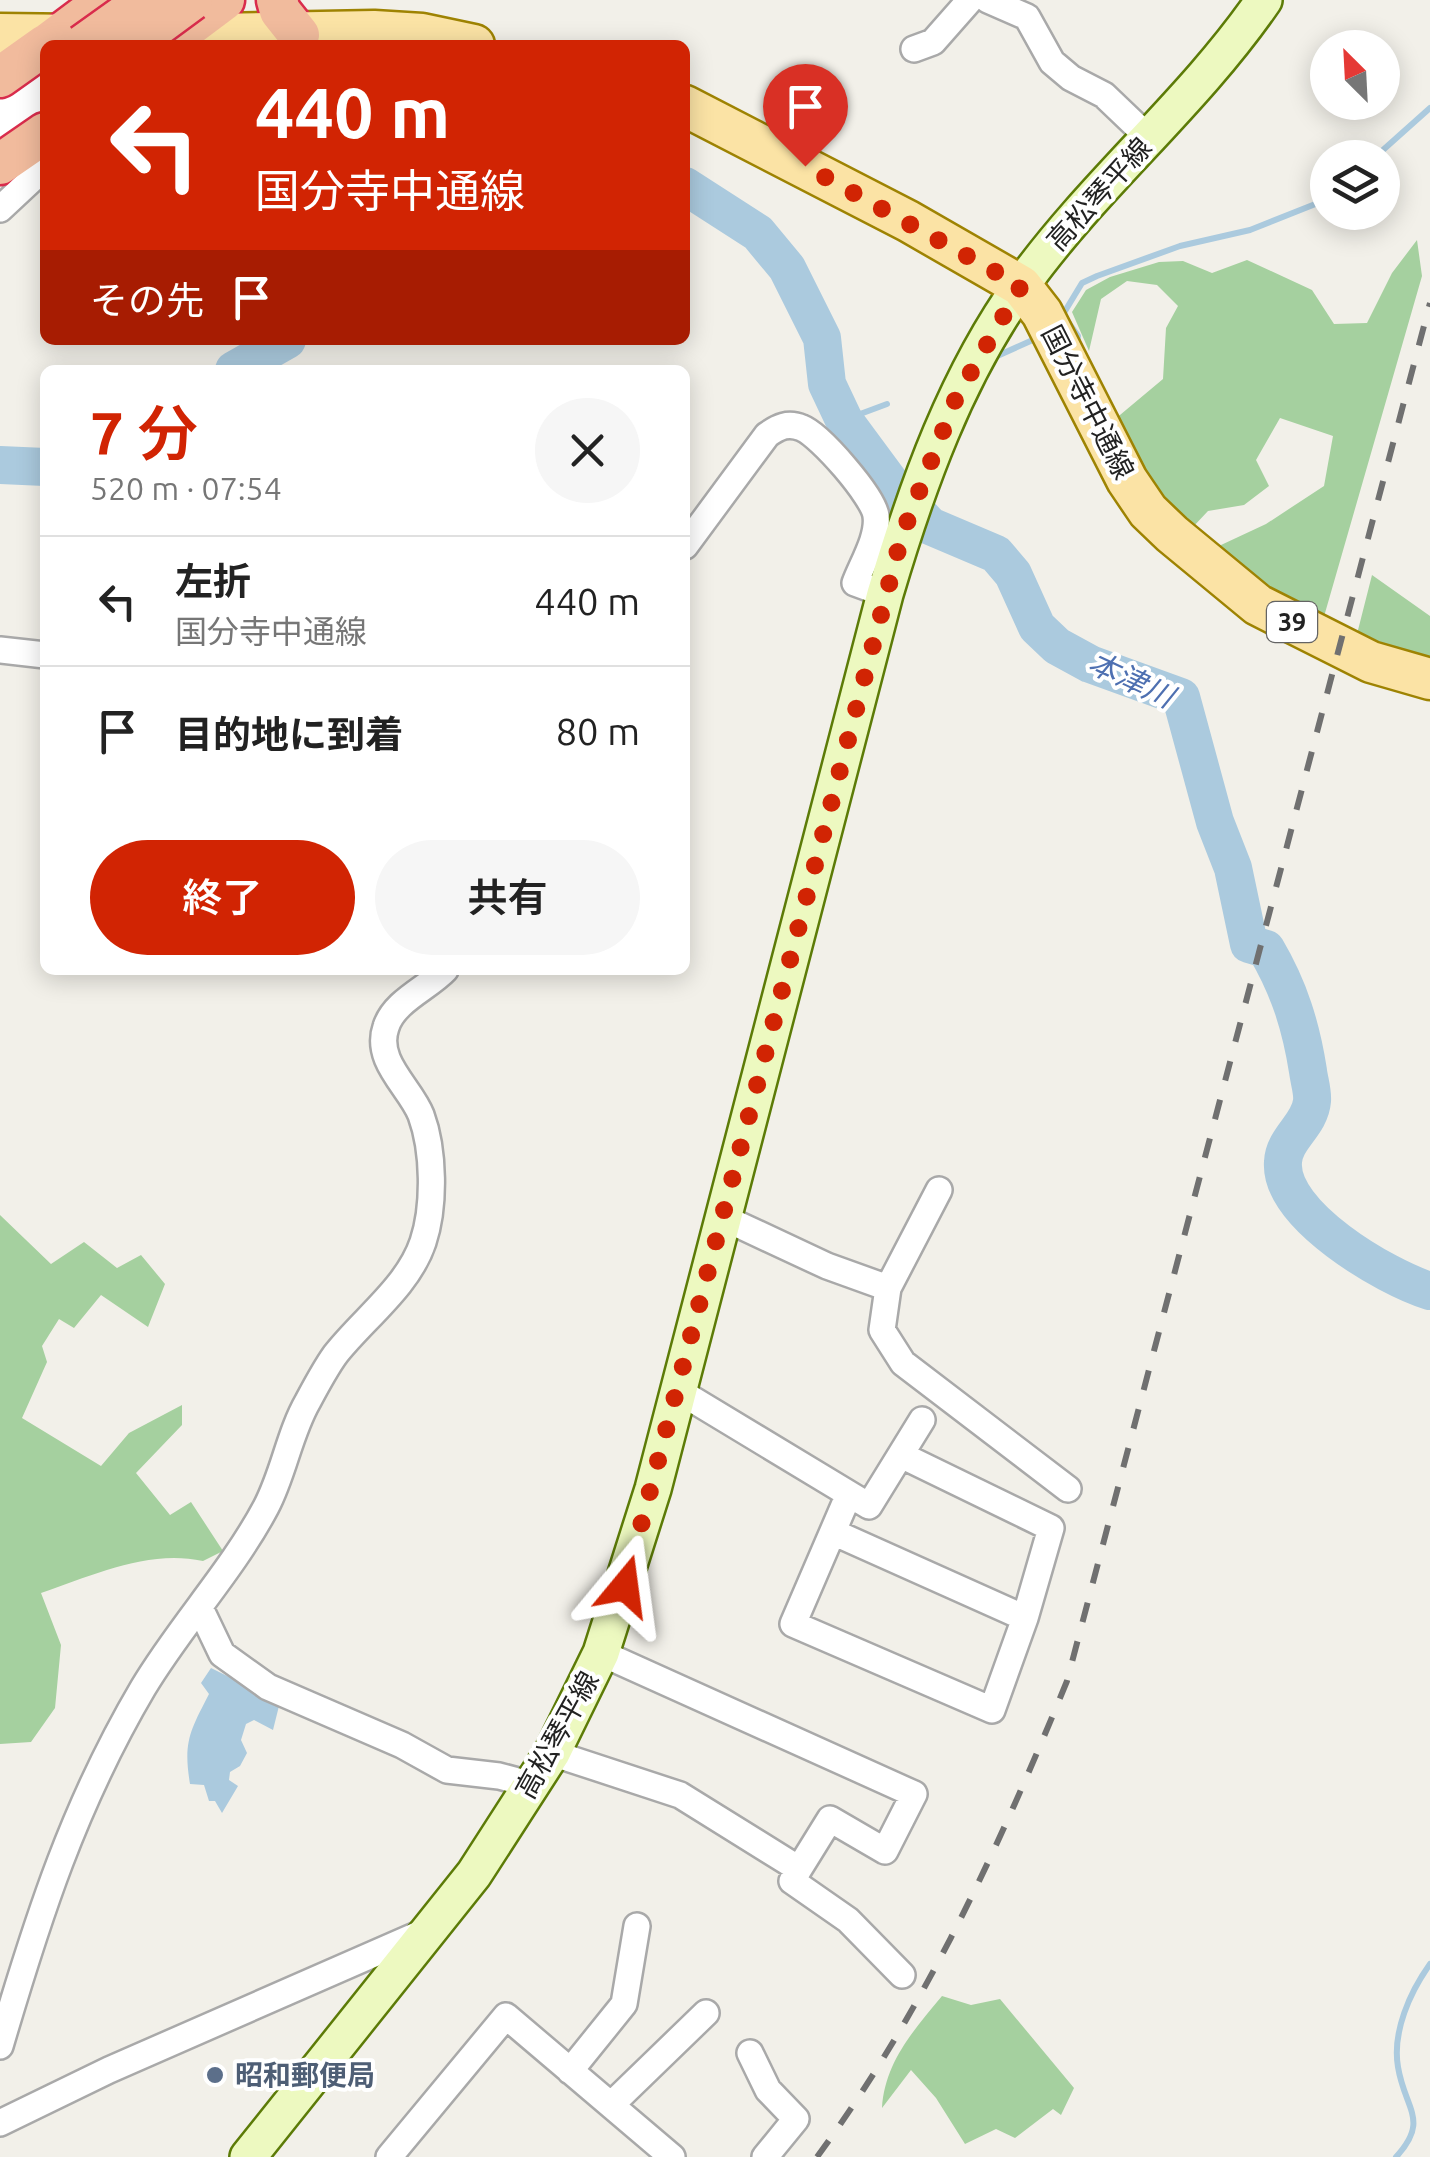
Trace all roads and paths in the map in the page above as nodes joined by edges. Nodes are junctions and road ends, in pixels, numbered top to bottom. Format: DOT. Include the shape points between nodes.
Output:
graph roads {
  1 [pos="106,0"];
  2 [pos="146,0"];
  3 [pos="224,0"];
  4 [pos="277,0"];
  5 [pos="970,0"];
  6 [pos="988,0"];
  7 [pos="1257,3"];
  8 [pos="1016,5"];
  9 [pos="178,27"];
  10 [pos="0,34"];
  11 [pos="299,35"];
  12 [pos="44,40"];
  13 [pos="60,40"];
  14 [pos="62,40"];
  15 [pos="74,40"];
  16 [pos="144,40"];
  17 [pos="248,40"];
  18 [pos="446,40"];
  19 [pos="914,49"];
  20 [pos="40,53"];
  21 [pos="40,75"];
  22 [pos="0,77"];
  23 [pos="0,102"];
  24 [pos="40,109"];
  25 [pos="690,109"];
  26 [pos="0,136"];
  27 [pos="40,136"];
  28 [pos="1150,138"];
  29 [pos="0,164"];
  30 [pos="40,172"];
  31 [pos="0,210"];
  32 [pos="1021,286"];
  33 [pos="690,539"];
  34 [pos="885,594"];
  35 [pos="0,650"];
  36 [pos="40,654"];
  37 [pos="1430,678"];
  38 [pos="440,975"];
  39 [pos="940,1190"];
  40 [pos="722,1217"];
  41 [pos="888,1288"];
  42 [pos="676,1390"];
  43 [pos="922,1420"];
  44 [pos="901,1455"];
  45 [pos="1068,1489"];
  46 [pos="849,1494"];
  47 [pos="833,1532"];
  48 [pos="200,1608"];
  49 [pos="1025,1618"];
  50 [pos="602,1653"];
  51 [pos="552,1753"];
  52 [pos="533,1785"];
  53 [pos="799,1869"];
  54 [pos="637,1926"];
  55 [pos="428,1931"];
  56 [pos="902,1975"];
  57 [pos="706,2013"];
  58 [pos="0,2046"];
  59 [pos="750,2053"];
  60 [pos="570,2070"];
  61 [pos="611,2104"];
  62 [pos="0,2123"];
  63 [pos="248,2157"];
  64 [pos="389,2157"];
  65 [pos="672,2157"];
  66 [pos="765,2157"];
  1 -- 13 [label="highway"];
  2 -- 14 [label="highway, bridge"];
  3 -- 9 [label="highway"];
  4 -- 11 [label="highway"];
  5 -- 19 [label="street" via="933,42"];
  6 -- 8 [label="street"];
  7 -- 28 [label="main road, 高松琴平線"];
  8 -- 28 [label="street" via="1052,62"];
  9 -- 15 [label="main road"];
  9 -- 16 [label="highway, bridge"];
  9 -- 17 [label="main road"];
  10 -- 12 [label="main road"];
  11 -- 17 [label="main road"];
  11 -- 18 [label="main road" via="406,33"];
  20 -- 22 [label="highway"];
  21 -- 23 [label="highway"];
  24 -- 26 [label="highway"];
  25 -- 32 [label="main road, 国分寺中通線 / 39"];
  27 -- 29 [label="highway"];
  28 -- 32 [label="main road, 高松琴平線"];
  30 -- 31 [label="street"];
  32 -- 34 [label="main road, 高松琴平線" via="977,357 920,482"];
  32 -- 37 [label="main road, 国分寺中通線 / 39" via="1042,313 1127,480 1172,534 1258,605 1371,662"];
  33 -- 34 [label="street" via="767,434 781,425 800,426 871,500 876,530 855,582"];
  34 -- 40 [label="main road, 高松琴平線"];
  35 -- 36 [label="street"];
  38 -- 48 [label="street" via="397,1009 384,1047 428,1138 432,1166 423,1242 385,1300 334,1356 306,1404 267,1506"];
  39 -- 41 [label="street"];
  40 -- 41 [label="street"];
  40 -- 42 [label="main road, 高松琴平線"];
  41 -- 45 [label="street" via="882,1330 903,1363"];
  42 -- 46 [label="street"];
  42 -- 50 [label="main road, 高松琴平線"];
  43 -- 44 [label="street"];
  44 -- 46 [label="street" via="869,1506"];
  44 -- 49 [label="street" via="1051,1528"];
  46 -- 47 [label="street"];
  47 -- 49 [label="street"];
  47 -- 49 [label="street" via="793,1624 992,1710"];
  48 -- 52 [label="street" via="222,1654 268,1687 447,1770"];
  48 -- 58 [label="street" via="145,1685 90,1782"];
  50 -- 51 [label="main road, 高松琴平線"];
  50 -- 53 [label="street" via="914,1794 885,1850 830,1819"];
  51 -- 52 [label="main road, 高松琴平線"];
  51 -- 53 [label="street" via="680,1796"];
  52 -- 55 [label="main road, 高松琴平線"];
  53 -- 56 [label="street" via="792,1881 848,1920"];
  54 -- 60 [label="street" via="624,2004"];
  55 -- 62 [label="street"];
  55 -- 63 [label="main road, 高松琴平線"];
  57 -- 61 [label="street"];
  59 -- 66 [label="street" via="768,2090 796,2119"];
  60 -- 61 [label="street"];
  60 -- 64 [label="street" via="506,2016"];
  61 -- 65 [label="street"];
}
